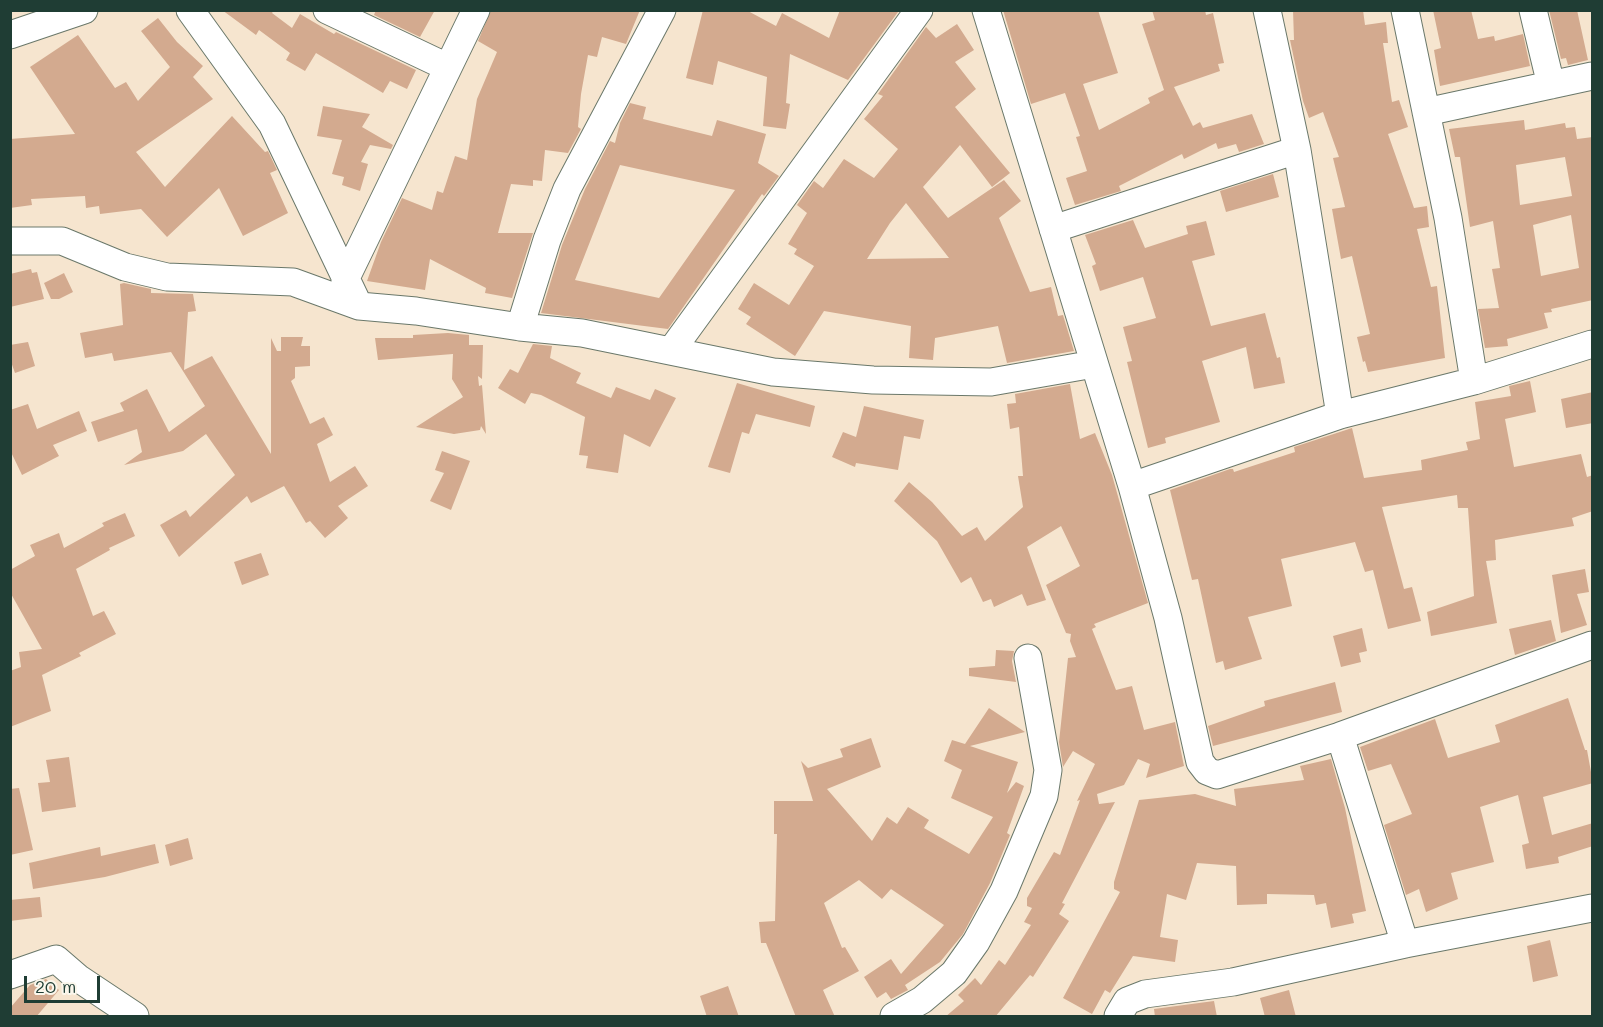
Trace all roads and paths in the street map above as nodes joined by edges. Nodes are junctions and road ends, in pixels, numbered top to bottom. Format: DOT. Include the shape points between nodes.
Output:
graph roads {
  1 [pos="84,10"];
  2 [pos="190,10"];
  3 [pos="327,10"];
  4 [pos="476,10"];
  5 [pos="662,10"];
  6 [pos="919,10"];
  7 [pos="986,10"];
  8 [pos="1267,10"];
  9 [pos="1405,10"];
  10 [pos="1533,10"];
  11 [pos="10,35"];
  12 [pos="447,67"];
  13 [pos="1593,76"];
  14 [pos="1551,85"];
  15 [pos="1426,112"];
  16 [pos="1297,150"];
  17 [pos="1053,229"];
  18 [pos="10,241"];
  19 [pos="345,280"];
  20 [pos="359,306"];
  21 [pos="520,327"];
  22 [pos="1593,344"];
  23 [pos="671,351"];
  24 [pos="1095,364"];
  25 [pos="1474,381"];
  26 [pos="1340,415"];
  27 [pos="1132,486"];
  28 [pos="1593,645"];
  29 [pos="1028,658"];
  30 [pos="1340,736"];
  31 [pos="1593,908"];
  32 [pos="1405,944"];
  33 [pos="10,975"];
  34 [pos="135,1017"];
  35 [pos="894,1017"];
  36 [pos="1118,1017"];
  1 -- 11 [label="street"];
  2 -- 19 [label="street" via="272,124"];
  3 -- 12 [label="street"];
  4 -- 12 [label="street"];
  5 -- 21 [label="street" via="567,189"];
  6 -- 23 [label="street"];
  7 -- 17 [label="street"];
  8 -- 16 [label="street"];
  9 -- 15 [label="street"];
  10 -- 14 [label="street"];
  12 -- 19 [label="street"];
  13 -- 14 [label="street"];
  14 -- 15 [label="street"];
  15 -- 25 [label="street" via="1448,218"];
  16 -- 17 [label="street"];
  16 -- 26 [label="street"];
  17 -- 24 [label="street"];
  18 -- 20 [label="street" via="62,241 125,267 167,277 293,282"];
  19 -- 20 [label="street"];
  20 -- 21 [label="street"];
  21 -- 23 [label="street" via="582,333"];
  22 -- 25 [label="street"];
  23 -- 24 [label="street" via="773,372 873,380 992,382"];
  24 -- 27 [label="street"];
  25 -- 26 [label="street"];
  26 -- 27 [label="street"];
  27 -- 30 [label="street" via="1168,618 1200,762 1207,771 1217,775"];
  28 -- 30 [label="street"];
  29 -- 35 [label="street" via="1048,770 1044,796 1004,891 976,942 954,973"];
  30 -- 32 [label="street"];
  31 -- 32 [label="street"];
  32 -- 36 [label="street" via="1233,982 1145,994 1127,1001"];
  33 -- 34 [label="street" via="56,959"];
}
